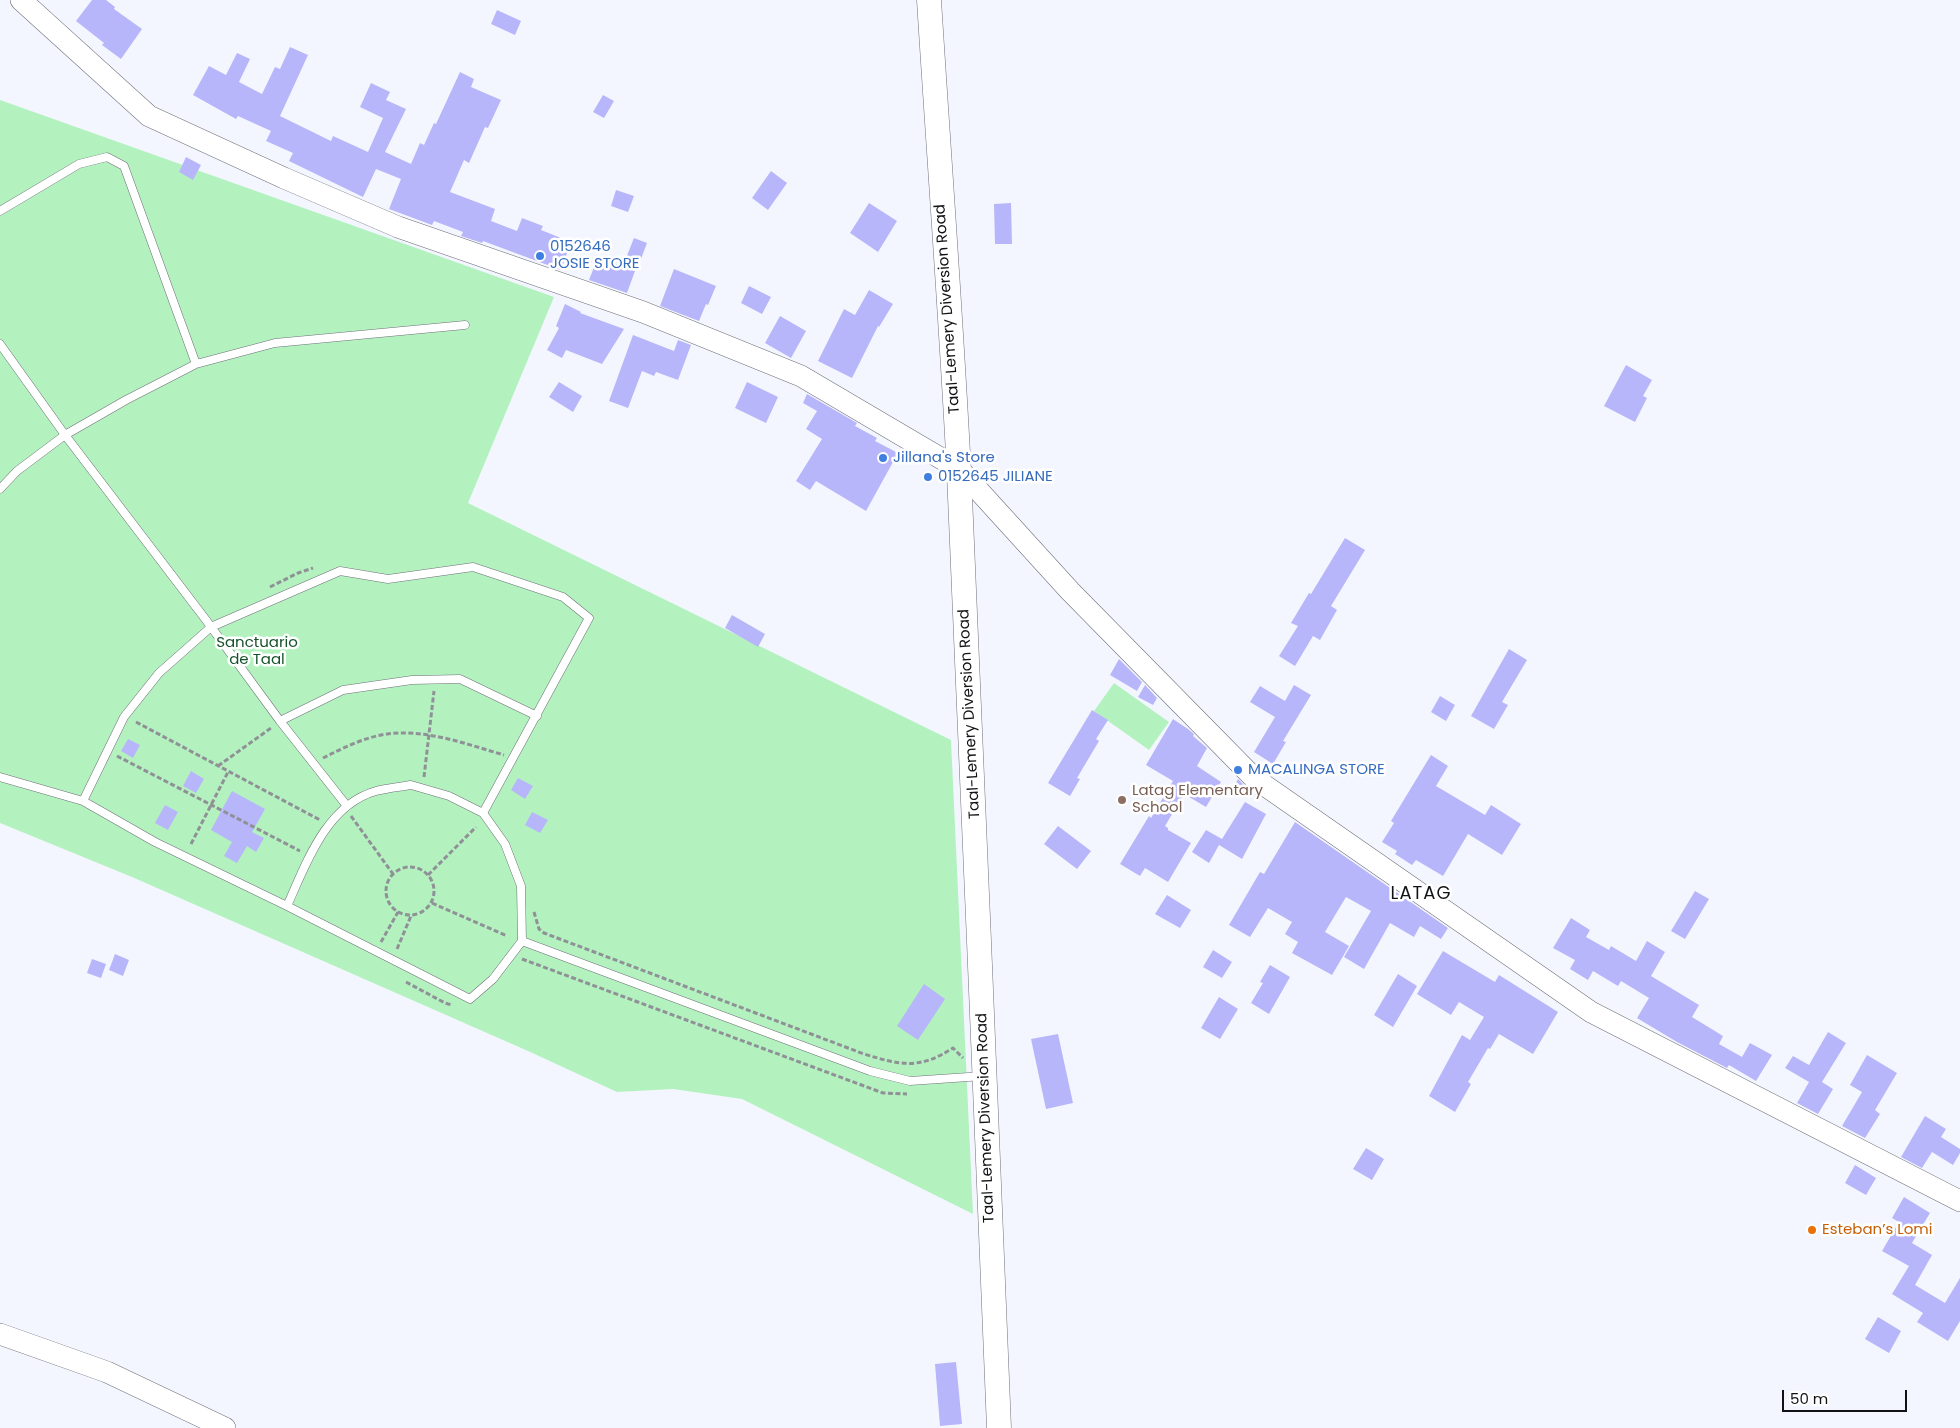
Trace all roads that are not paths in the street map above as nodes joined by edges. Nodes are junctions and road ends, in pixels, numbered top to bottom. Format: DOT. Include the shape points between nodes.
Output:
graph roads {
  1 [pos="20,0"];
  2 [pos="929,0"];
  3 [pos="0,211"];
  4 [pos="465,325"];
  5 [pos="0,344"];
  6 [pos="196,364"];
  7 [pos="65,435"];
  8 [pos="959,469"];
  9 [pos="0,489"];
  10 [pos="211,627"];
  11 [pos="537,716"];
  12 [pos="280,721"];
  13 [pos="0,777"];
  14 [pos="83,801"];
  15 [pos="346,806"];
  16 [pos="483,813"];
  17 [pos="287,906"];
  18 [pos="522,941"];
  19 [pos="984,1076"];
  20 [pos="1960,1200"];
  21 [pos="0,1334"];
  22 [pos="225,1428"];
  23 [pos="999,1428"];
  1 -- 8 [label="street" via="149,116 398,227 643,312 801,376"];
  2 -- 8 [label="main road, Taal-Lemery Diversion Road"];
  3 -- 6 [label="lane" via="79,164 107,157 124,166"];
  4 -- 6 [label="lane" via="275,343"];
  5 -- 7 [label="lane"];
  6 -- 7 [label="lane"];
  7 -- 9 [label="lane" via="17,470"];
  7 -- 10 [label="lane"];
  8 -- 19 [label="main road, Taal-Lemery Diversion Road"];
  8 -- 20 [label="street" via="1070,591 1254,778 1591,1012"];
  10 -- 11 [label="lane" via="340,571 388,579 473,567 563,597 589,618"];
  10 -- 12 [label="lane"];
  10 -- 14 [label="lane" via="159,673 124,718"];
  11 -- 12 [label="lane" via="460,678 412,680 343,690"];
  11 -- 16 [label="lane"];
  12 -- 15 [label="lane"];
  13 -- 14 [label="lane"];
  14 -- 17 [label="lane" via="155,842"];
  15 -- 16 [label="lane" via="375,791 410,785 449,796"];
  15 -- 17 [label="lane" via="322,834"];
  16 -- 18 [label="lane" via="505,844 521,886"];
  17 -- 18 [label="lane" via="470,999 493,979"];
  18 -- 19 [label="lane" via="870,1071 910,1081"];
  19 -- 23 [label="main road, Taal-Lemery Diversion Road"];
  21 -- 22 [label="street" via="107,1372"];
}
